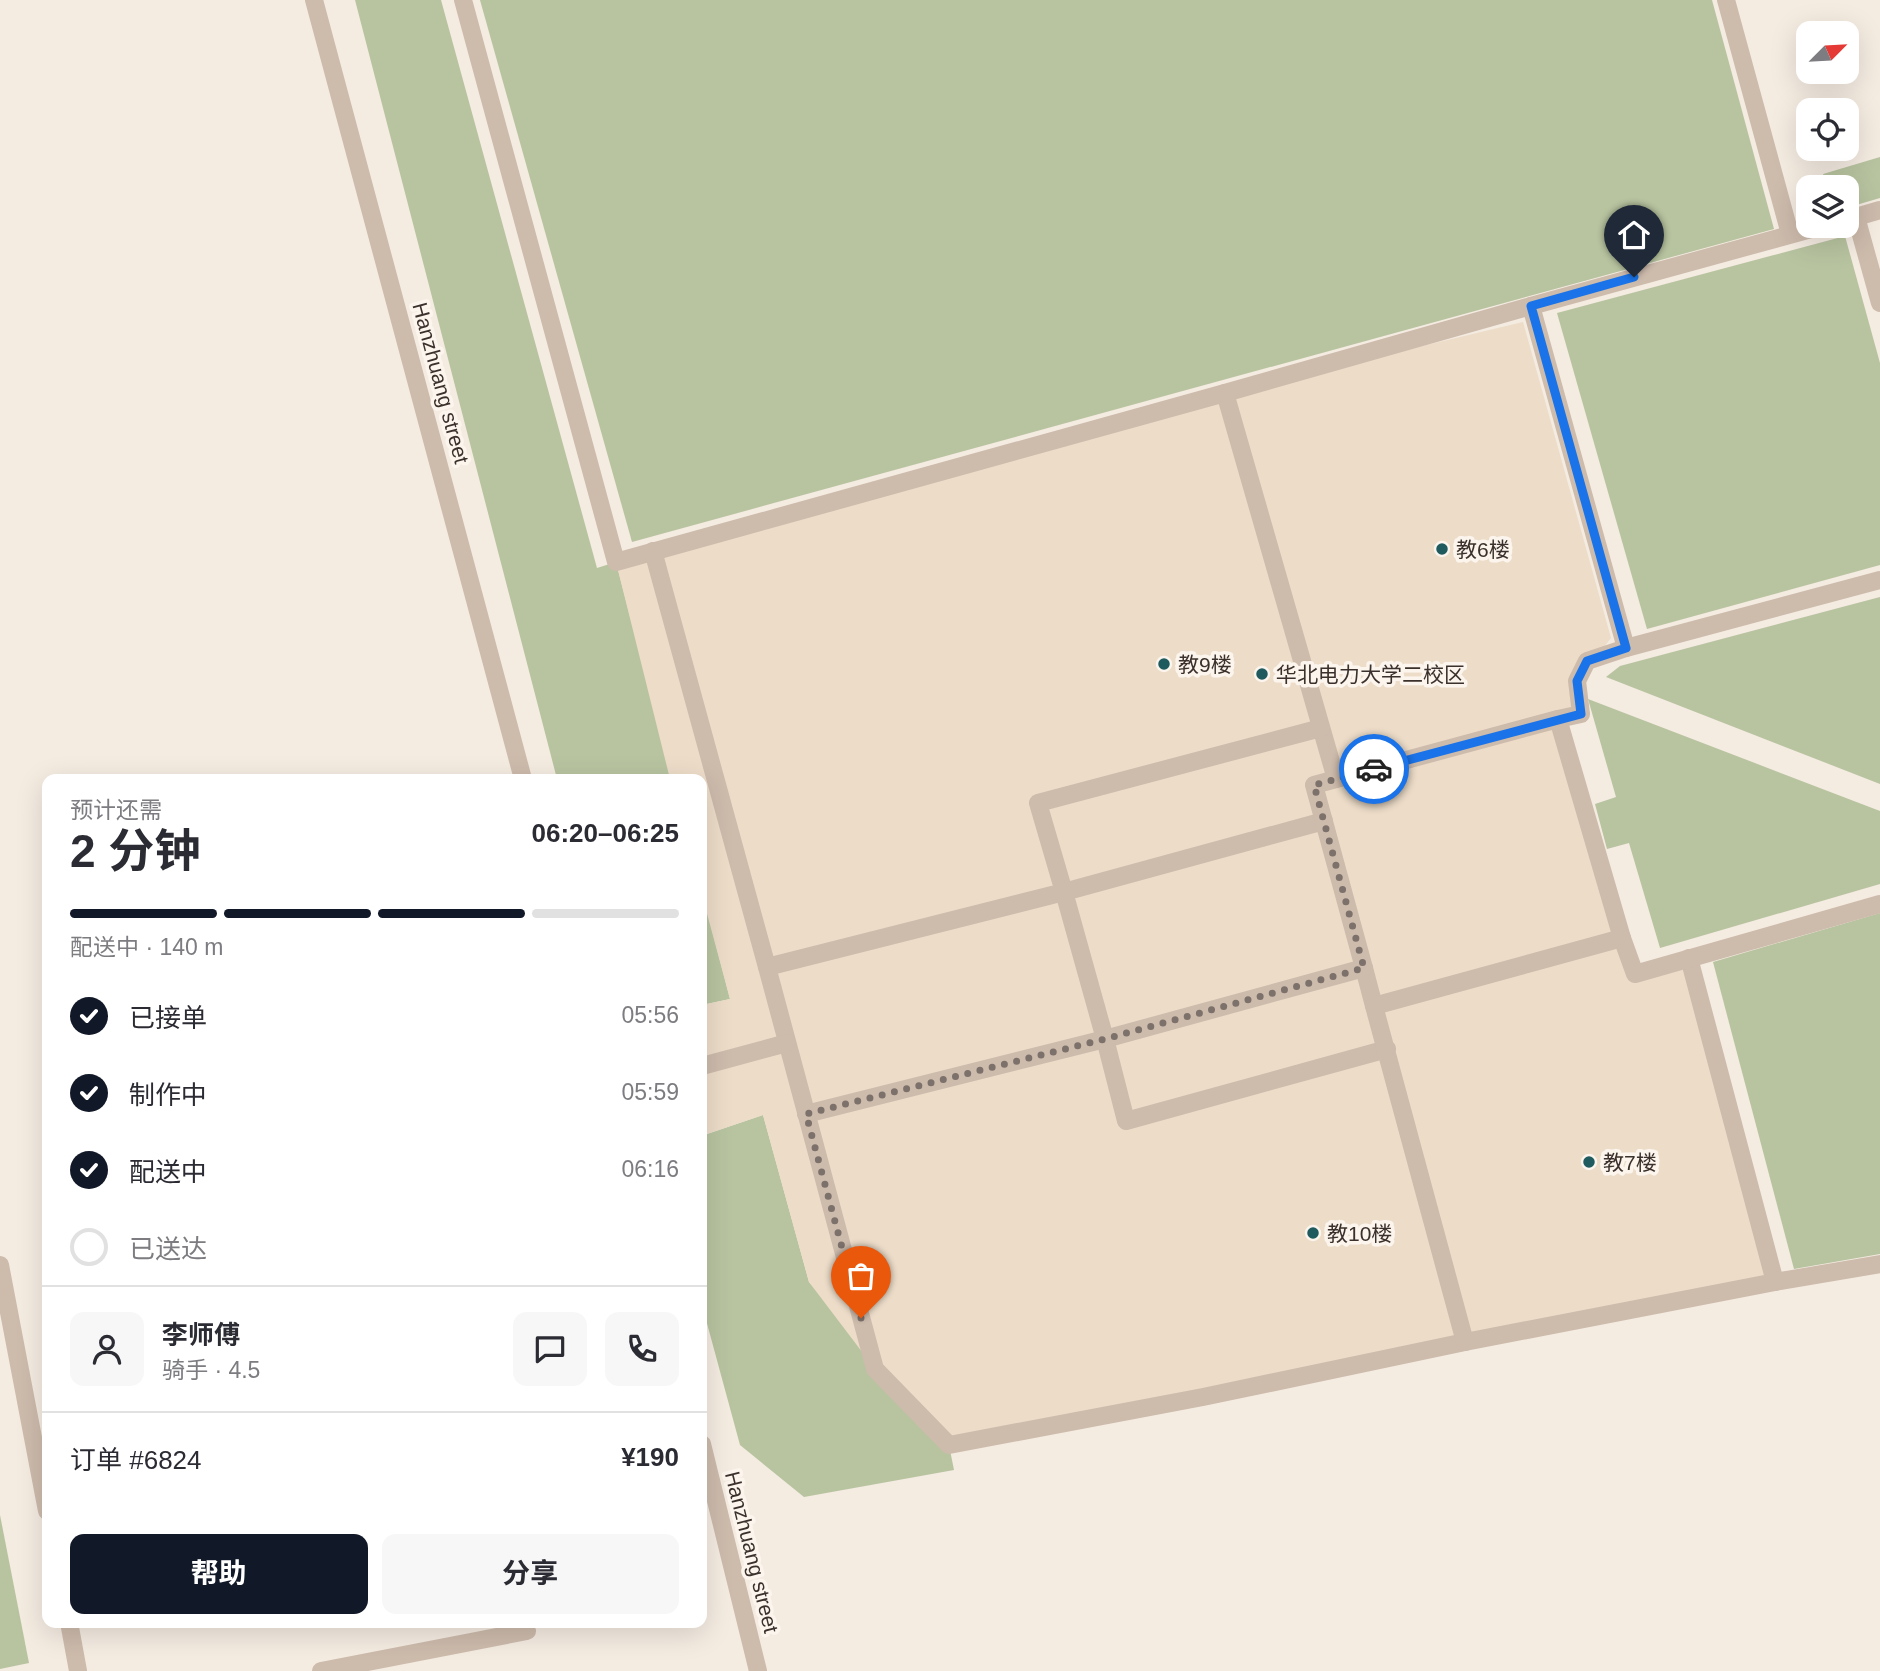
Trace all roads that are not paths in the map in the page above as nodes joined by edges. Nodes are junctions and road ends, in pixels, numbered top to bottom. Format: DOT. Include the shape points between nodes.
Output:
graph roads {
  1 [pos="314,0"];
  2 [pos="463,0"];
  3 [pos="1726,0"];
  4 [pos="1880,210"];
  5 [pos="1859,216"];
  6 [pos="1796,232"];
  7 [pos="1790,234"];
  8 [pos="1858,238"];
  9 [pos="1880,303"];
  10 [pos="1531,306"];
  11 [pos="1225,393"];
  12 [pos="653,551"];
  13 [pos="1880,580"];
  14 [pos="1626,648"];
  15 [pos="1558,719"];
  16 [pos="1321,728"];
  17 [pos="522,774"];
  18 [pos="1336,779"];
  19 [pos="1324,821"];
  20 [pos="1064,892"];
  21 [pos="1880,904"];
  22 [pos="1622,938"];
  23 [pos="1689,958"];
  24 [pos="767,967"];
  25 [pos="1364,968"];
  26 [pos="1374,1006"];
  27 [pos="1105,1039"];
  28 [pos="787,1043"];
  29 [pos="1387,1049"];
  30 [pos="707,1065"];
  31 [pos="806,1114"];
  32 [pos="1880,1264"];
  33 [pos="0,1265"];
  34 [pos="1775,1282"];
  35 [pos="1465,1342"];
  36 [pos="707,1463"];
  37 [pos="42,1485"];
  38 [pos="70,1628"];
  39 [pos="527,1631"];
  40 [pos="78,1671"];
  41 [pos="321,1671"];
  42 [pos="758,1671"];
  1 -- 17 [label="street, Hanzhuang street"];
  2 -- 12 [label="street" via="616,562"];
  3 -- 7 [label="street"];
  4 -- 5 [label="street"];
  6 -- 7 [label="street"];
  7 -- 10 [label="street"];
  8 -- 9 [label="street"];
  10 -- 11 [label="street"];
  10 -- 14 [label="street"];
  11 -- 12 [label="street"];
  11 -- 16 [label="street"];
  12 -- 24 [label="street"];
  13 -- 14 [label="street"];
  14 -- 15 [label="street" via="1587,661 1577,681 1581,714"];
  15 -- 18 [label="street"];
  15 -- 22 [label="street"];
  16 -- 18 [label="street"];
  16 -- 20 [label="street" via="1038,803"];
  18 -- 19 [label="street" via="1314,785"];
  19 -- 20 [label="street"];
  19 -- 25 [label="street"];
  20 -- 24 [label="street"];
  20 -- 27 [label="street"];
  21 -- 23 [label="street"];
  22 -- 23 [label="street" via="1634,974"];
  22 -- 26 [label="street"];
  23 -- 34 [label="street"];
  24 -- 28 [label="street"];
  25 -- 26 [label="street"];
  25 -- 27 [label="street"];
  26 -- 29 [label="street"];
  27 -- 29 [label="street" via="1126,1121"];
  27 -- 31 [label="street"];
  28 -- 30 [label="street"];
  28 -- 31 [label="street"];
  29 -- 35 [label="street"];
  31 -- 35 [label="street" via="875,1369 948,1445"];
  32 -- 34 [label="street"];
  33 -- 37 [label="street"];
  34 -- 35 [label="street"];
  36 -- 42 [label="street, Hanzhuang street"];
  38 -- 40 [label="street"];
  39 -- 41 [label="street"];
}
